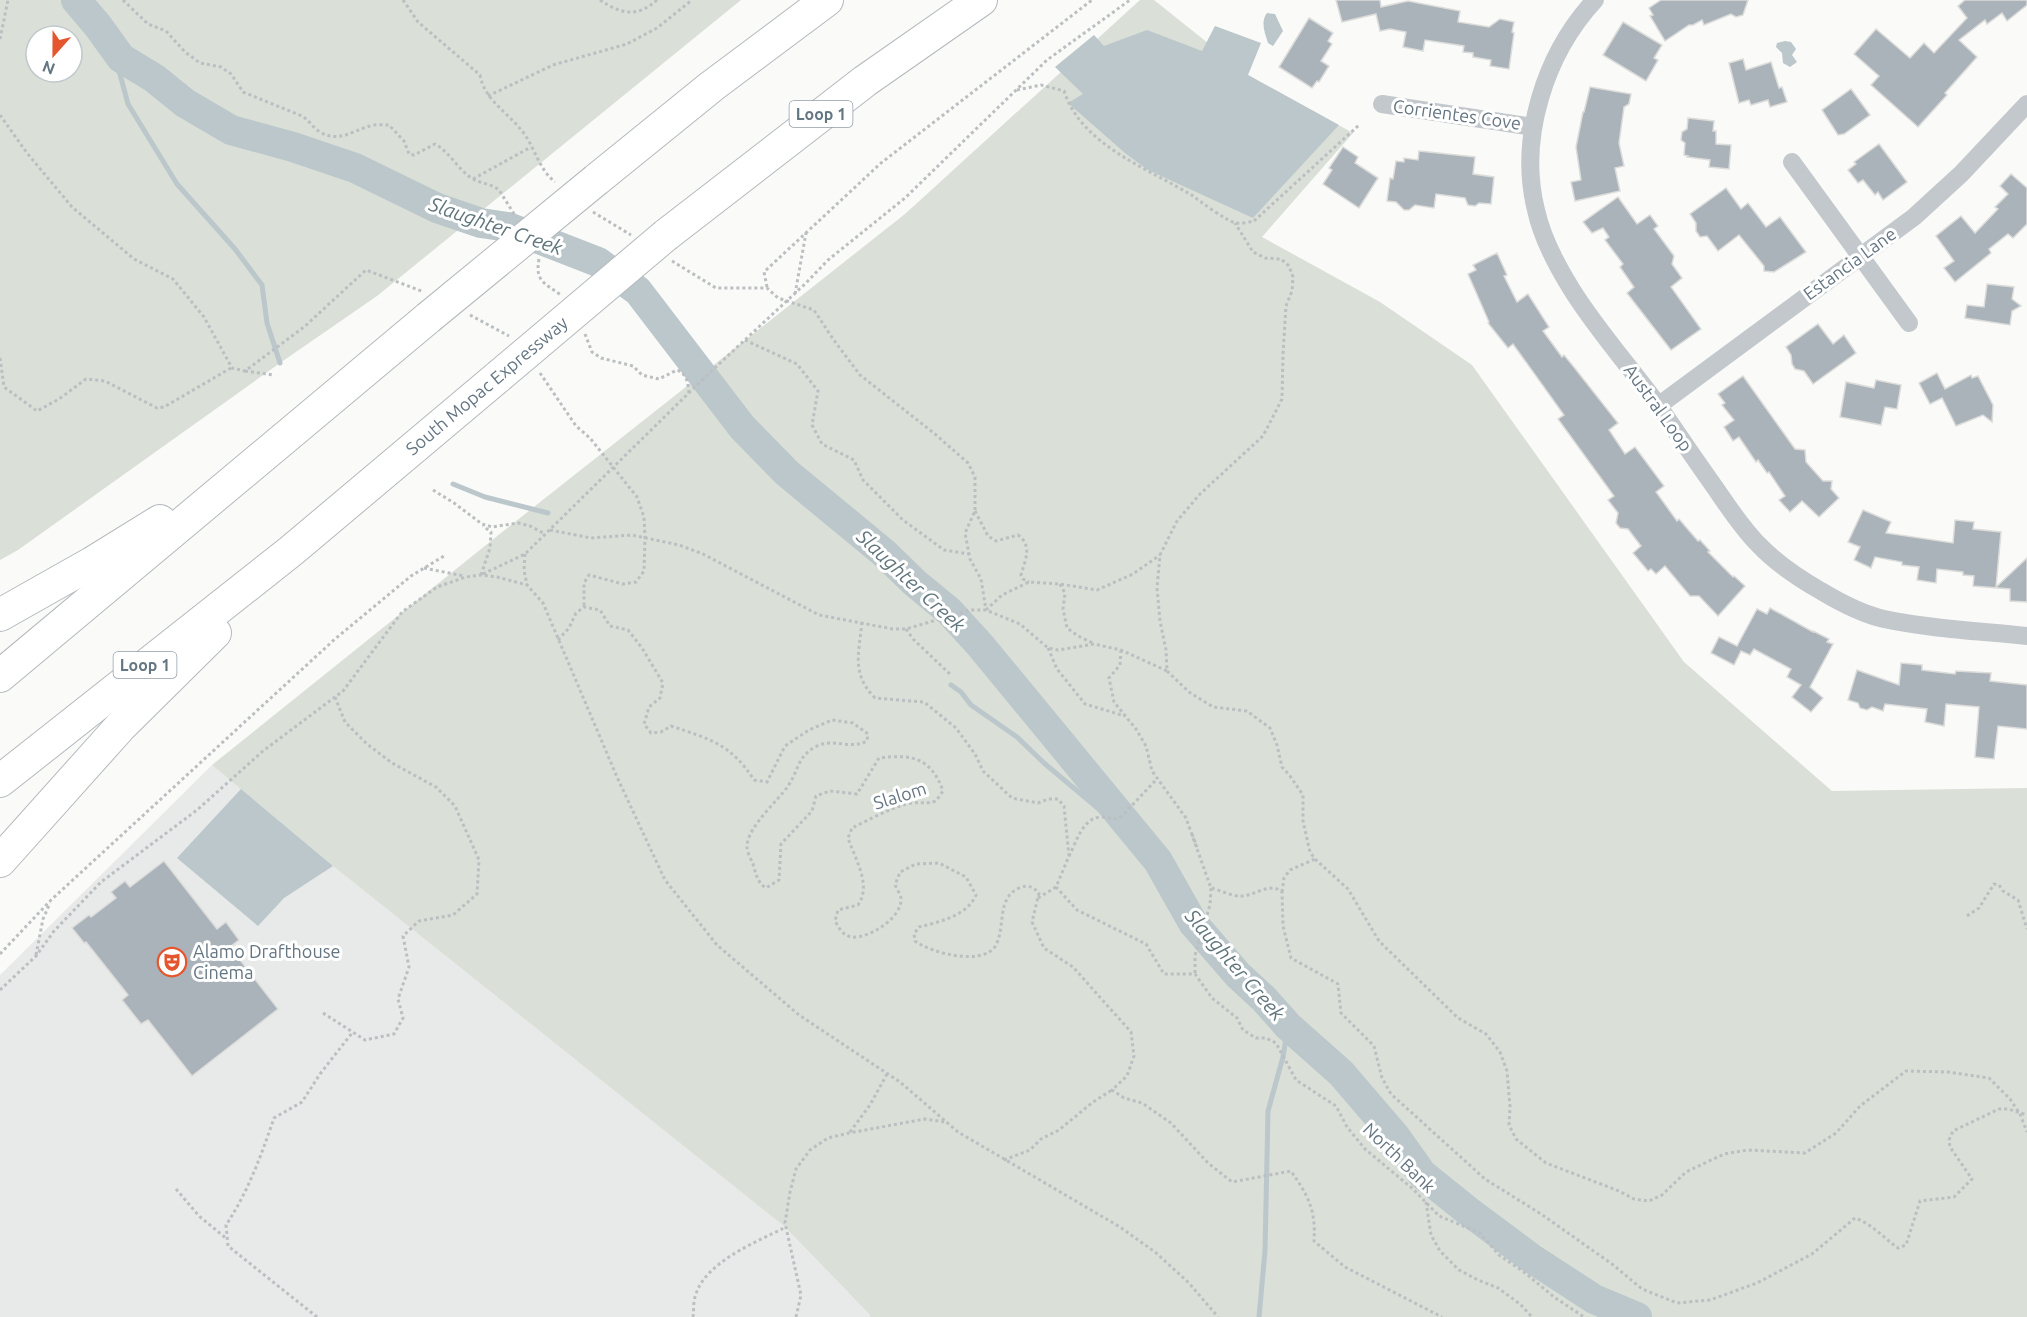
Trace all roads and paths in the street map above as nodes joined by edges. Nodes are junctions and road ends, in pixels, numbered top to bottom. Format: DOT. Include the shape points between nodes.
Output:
graph roads {
  1 [pos="8,0"];
  2 [pos="123,0"];
  3 [pos="403,0"];
  4 [pos="600,0"];
  5 [pos="657,0"];
  6 [pos="692,0"];
  7 [pos="827,0"];
  8 [pos="981,0"];
  9 [pos="1092,0"];
  10 [pos="1130,0"];
  11 [pos="1595,0"];
  12 [pos="0,39"];
  13 [pos="1015,90"];
  14 [pos="488,96"];
  15 [pos="1382,104"];
  16 [pos="2027,104"];
  17 [pos="0,116"];
  18 [pos="1359,125"];
  19 [pos="1533,127"];
  20 [pos="531,147"];
  21 [pos="1792,162"];
  22 [pos="473,179"];
  23 [pos="558,183"];
  24 [pos="518,219"];
  25 [pos="1234,223"];
  26 [pos="807,231"];
  27 [pos="540,251"];
  28 [pos="1860,257"];
  29 [pos="767,288"];
  30 [pos="795,294"];
  31 [pos="561,296"];
  32 [pos="787,302"];
  33 [pos="430,307"];
  34 [pos="467,313"];
  35 [pos="1909,323"];
  36 [pos="580,325"];
  37 [pos="515,340"];
  38 [pos="745,340"];
  39 [pos="0,358"];
  40 [pos="535,367"];
  41 [pos="232,368"];
  42 [pos="245,371"];
  43 [pos="274,375"];
  44 [pos="689,393"];
  45 [pos="1658,406"];
  46 [pos="250,465"];
  47 [pos="612,467"];
  48 [pos="433,490"];
  49 [pos="975,511"];
  50 [pos="482,524"];
  51 [pos="550,530"];
  52 [pos="545,534"];
  53 [pos="645,537"];
  54 [pos="291,551"];
  55 [pos="525,554"];
  56 [pos="969,554"];
  57 [pos="1160,555"];
  58 [pos="444,556"];
  59 [pos="422,568"];
  60 [pos="481,575"];
  61 [pos="466,577"];
  62 [pos="1029,582"];
  63 [pos="1060,584"];
  64 [pos="527,585"];
  65 [pos="584,606"];
  66 [pos="986,610"];
  67 [pos="0,615"];
  68 [pos="862,622"];
  69 [pos="906,629"];
  70 [pos="2027,636"];
  71 [pos="558,640"];
  72 [pos="1094,644"];
  73 [pos="1048,648"];
  74 [pos="1121,650"];
  75 [pos="1167,671"];
  76 [pos="0,676"];
  77 [pos="952,676"];
  78 [pos="335,697"];
  79 [pos="1126,717"];
  80 [pos="1152,771"];
  81 [pos="0,781"];
  82 [pos="1155,781"];
  83 [pos="1164,786"];
  84 [pos="1069,856"];
  85 [pos="1315,859"];
  86 [pos="0,861"];
  87 [pos="1056,887"];
  88 [pos="1211,888"];
  89 [pos="1282,892"];
  90 [pos="1038,898"];
  91 [pos="51,900"];
  92 [pos="1967,916"];
  93 [pos="2027,929"];
  94 [pos="0,954"];
  95 [pos="36,956"];
  96 [pos="1195,974"];
  97 [pos="0,990"];
  98 [pos="323,1013"];
  99 [pos="352,1033"];
  100 [pos="887,1074"];
  101 [pos="1112,1090"];
  102 [pos="2020,1114"];
  103 [pos="2027,1115"];
  104 [pos="946,1122"];
  105 [pos="2027,1132"];
  106 [pos="849,1133"];
  107 [pos="1004,1160"];
  108 [pos="176,1189"];
  109 [pos="1425,1202"];
  110 [pos="785,1227"];
  111 [pos="227,1239"];
  112 [pos="317,1317"];
  113 [pos="693,1317"];
  114 [pos="796,1317"];
  115 [pos="1218,1317"];
  116 [pos="1442,1317"];
  117 [pos="1532,1317"];
  118 [pos="1584,1317"];
  1 -- 12 [label="path"];
  2 -- 22 [label="path" via="148,24 166,31 200,63 221,67 231,74 250,97 302,116 318,131 329,135 347,136 371,126 389,125 404,141 409,154 435,144"];
  3 -- 14 [label="path" via="418,22 480,75"];
  4 -- 5 [label="path" via="627,12 649,7"];
  6 -- 14 [label="path" via="657,28 627,44 553,65"];
  7 -- 33 [label="highway, bridge"];
  8 -- 54 [label="highway, South Mopac Expressway / Loop 1, bridge" via="865,81 666,235"];
  9 -- 26 [label="path" via="881,163"];
  10 -- 13 [label="path" via="1047,60"];
  11 -- 19 [label="street, Austral Loop" via="1564,40 1545,82"];
  13 -- 25 [label="path" via="1041,85 1064,91 1077,117 1128,161 1166,179"];
  13 -- 30 [label="path" via="905,198 828,260"];
  14 -- 20 [label="path" via="524,134"];
  15 -- 19 [label="street, Corrientes Cove"];
  16 -- 28 [label="street, Estancia Lane" via="1928,205"];
  17 -- 41 [label="path" via="72,207 134,259 173,279 204,317"];
  18 -- 25 [label="path" via="1254,221"];
  19 -- 45 [label="street, Austral Loop" via="1531,177 1535,210 1545,237 1572,291"];
  20 -- 22 [label="path"];
  20 -- 23 [label="path" via="546,174"];
  21 -- 28 [label="street"];
  22 -- 24 [label="path" via="500,190"];
  25 -- 57 [label="path" via="1252,252 1281,259 1293,277 1286,306 1282,399 1263,436 1176,521"];
  26 -- 29 [label="path" via="764,272"];
  26 -- 30 [label="path"];
  27 -- 31 [label="path" via="536,273"];
  28 -- 35 [label="street"];
  28 -- 45 [label="street, Estancia Lane"];
  30 -- 32 [label="path"];
  32 -- 38 [label="path"];
  32 -- 49 [label="path" via="814,310 860,375 968,464 975,477"];
  33 -- 42 [label="path" via="366,270 304,327"];
  33 -- 46 [label="highway"];
  34 -- 37 [label="path"];
  36 -- 44 [label="path" via="592,352 601,358 633,366 642,375 659,379 677,370 687,378"];
  38 -- 44 [label="path"];
  38 -- 56 [label="path" via="797,364 818,391 812,426 822,444 854,460 863,480 903,520 944,550"];
  39 -- 41 [label="path" via="4,387 37,411 86,380 105,381 157,408 164,407"];
  40 -- 47 [label="path" via="576,426"];
  41 -- 42 [label="path"];
  42 -- 43 [label="path"];
  44 -- 47 [label="path"];
  45 -- 70 [label="street, Austral Loop" via="1757,543 1805,581 1843,603 1884,619"];
  46 -- 67 [label="highway"];
  46 -- 76 [label="highway"];
  47 -- 51 [label="path"];
  47 -- 53 [label="path" via="638,497 645,517"];
  48 -- 50 [label="path"];
  49 -- 56 [label="path" via="965,533"];
  49 -- 62 [label="path" via="988,536 996,541 1018,535 1025,540 1028,550 1021,575"];
  50 -- 52 [label="path" via="518,524"];
  50 -- 60 [label="path" via="491,532"];
  51 -- 52 [label="path"];
  51 -- 53 [label="path" via="591,538"];
  52 -- 55 [label="path"];
  53 -- 65 [label="path" via="644,571 636,582 623,584 589,575 584,583"];
  53 -- 68 [label="path" via="704,554 819,615"];
  54 -- 81 [label="highway, South Mopac Expressway / Loop 1"];
  54 -- 86 [label="highway" via="257,591 120,727"];
  55 -- 60 [label="path"];
  55 -- 64 [label="path"];
  56 -- 66 [label="path" via="981,579"];
  57 -- 63 [label="path" via="1133,574 1097,590"];
  57 -- 75 [label="path" via="1157,588"];
  58 -- 59 [label="path"];
  59 -- 61 [label="path"];
  59 -- 91 [label="path" via="335,639"];
  60 -- 61 [label="path"];
  60 -- 64 [label="path"];
  61 -- 78 [label="path" via="436,587 402,612"];
  62 -- 63 [label="path"];
  62 -- 66 [label="path" via="1002,595"];
  63 -- 72 [label="path" via="1065,593 1067,628"];
  64 -- 71 [label="path" via="543,603"];
  65 -- 71 [label="path"];
  65 -- 90 [label="path, Slalom" via="600,610 610,626 627,630 663,683 660,698 649,707 644,724 651,733 671,726 722,744 745,765 754,780 768,782 785,746 832,720 852,723 868,734 867,741 860,745 830,742 801,757 794,778 756,823 747,847 759,883 766,888 779,880 781,844 812,811 816,795 830,791 857,794 879,758 896,756 917,758 938,776 943,791 936,801 904,805 852,828 848,837 863,875 864,896 858,905 838,910 835,921 841,931 851,937 879,929 898,911 901,899 895,885 900,872 916,864 939,863 966,877 976,895 972,904 944,921 918,927 915,941 923,947 961,957 984,956 995,946 1004,903 1012,891 1024,885 1033,887"];
  66 -- 69 [label="path" via="970,610"];
  66 -- 73 [label="path" via="1020,624"];
  68 -- 69 [label="path"];
  68 -- 84 [label="path" via="858,668 863,687 874,698 924,702 956,728 983,771 1012,798 1038,803 1058,799 1064,806"];
  69 -- 77 [label="path"];
  71 -- 100 [label="path" via="665,880 717,945 799,1015"];
  72 -- 73 [label="path"];
  72 -- 74 [label="path"];
  73 -- 79 [label="path" via="1057,669 1085,704"];
  74 -- 75 [label="path"];
  74 -- 79 [label="path" via="1120,665 1108,678 1114,702"];
  75 -- 85 [label="path" via="1213,707 1247,711 1270,728 1282,767 1303,795 1303,821"];
  78 -- 95 [label="path" via="262,751 197,810 101,882"];
  78 -- 99 [label="path" via="345,722 367,744 436,787 455,806 479,861 477,894 453,915 419,921 404,936 409,967 398,999 403,1018 394,1034 365,1040"];
  79 -- 80 [label="path" via="1146,746"];
  80 -- 82 [label="path"];
  80 -- 83 [label="path"];
  82 -- 83 [label="path"];
  82 -- 84 [label="path" via="1116,820 1096,817 1089,821"];
  83 -- 88 [label="path" via="1191,832"];
  84 -- 87 [label="path"];
  85 -- 89 [label="path" via="1290,870"];
  85 -- 102 [label="path" via="1348,889 1379,941 1458,1018 1486,1034 1500,1052 1507,1071 1509,1125 1516,1139 1546,1163 1634,1199 1649,1200 1662,1195 1686,1172 1724,1154 1748,1150 1804,1153 1836,1133 1860,1106 1906,1071 1989,1078"];
  87 -- 90 [label="path"];
  87 -- 96 [label="path" via="1077,910 1146,944 1164,974"];
  88 -- 89 [label="path" via="1240,897 1272,888"];
  88 -- 96 [label="path" via="1210,905 1194,955"];
  89 -- 102 [label="path" via="1283,926 1291,958 1338,984 1341,1013 1374,1046 1382,1078 1391,1094 1485,1179 1541,1214 1642,1289 1677,1303 1710,1300 1757,1283 1812,1254 1856,1218 1867,1222 1898,1248 1906,1245 1920,1201 1954,1197 1972,1179 1950,1147 1953,1131 1999,1109"];
  90 -- 101 [label="path" via="1032,922 1044,948 1073,967 1131,1032 1134,1056 1127,1076"];
  91 -- 94 [label="path"];
  91 -- 95 [label="path"];
  92 -- 93 [label="path" via="1979,908 1994,884 1999,885 2018,900"];
  95 -- 97 [label="path"];
  96 -- 109 [label="path, North Bank" via="1212,998 1237,1018 1243,1030 1276,1043 1296,1080 1336,1106 1365,1149"];
  98 -- 99 [label="path"];
  99 -- 111 [label="path" via="302,1102 274,1118 257,1166 226,1225"];
  100 -- 104 [label="path"];
  100 -- 106 [label="path"];
  101 -- 107 [label="path" via="1059,1130 1041,1138 1030,1150"];
  101 -- 116 [label="path" via="1142,1102 1171,1123 1208,1163 1232,1182 1290,1171 1306,1194 1316,1221 1314,1241 1345,1267"];
  102 -- 103 [label="path"];
  102 -- 105 [label="path"];
  104 -- 106 [label="path" via="925,1119"];
  104 -- 107 [label="path"];
  106 -- 110 [label="path" via="828,1138 810,1150 796,1169"];
  107 -- 115 [label="path" via="1052,1185 1155,1252"];
  108 -- 111 [label="path" via="199,1216"];
  109 -- 117 [label="path" via="1431,1235 1440,1251 1459,1270 1498,1288"];
  109 -- 118 [label="path, North Bank" via="1439,1216 1480,1233 1499,1255"];
  110 -- 113 [label="path" via="720,1263 695,1295"];
  110 -- 114 [label="path" via="801,1295"];
  111 -- 112 [label="path" via="228,1246"];
}
